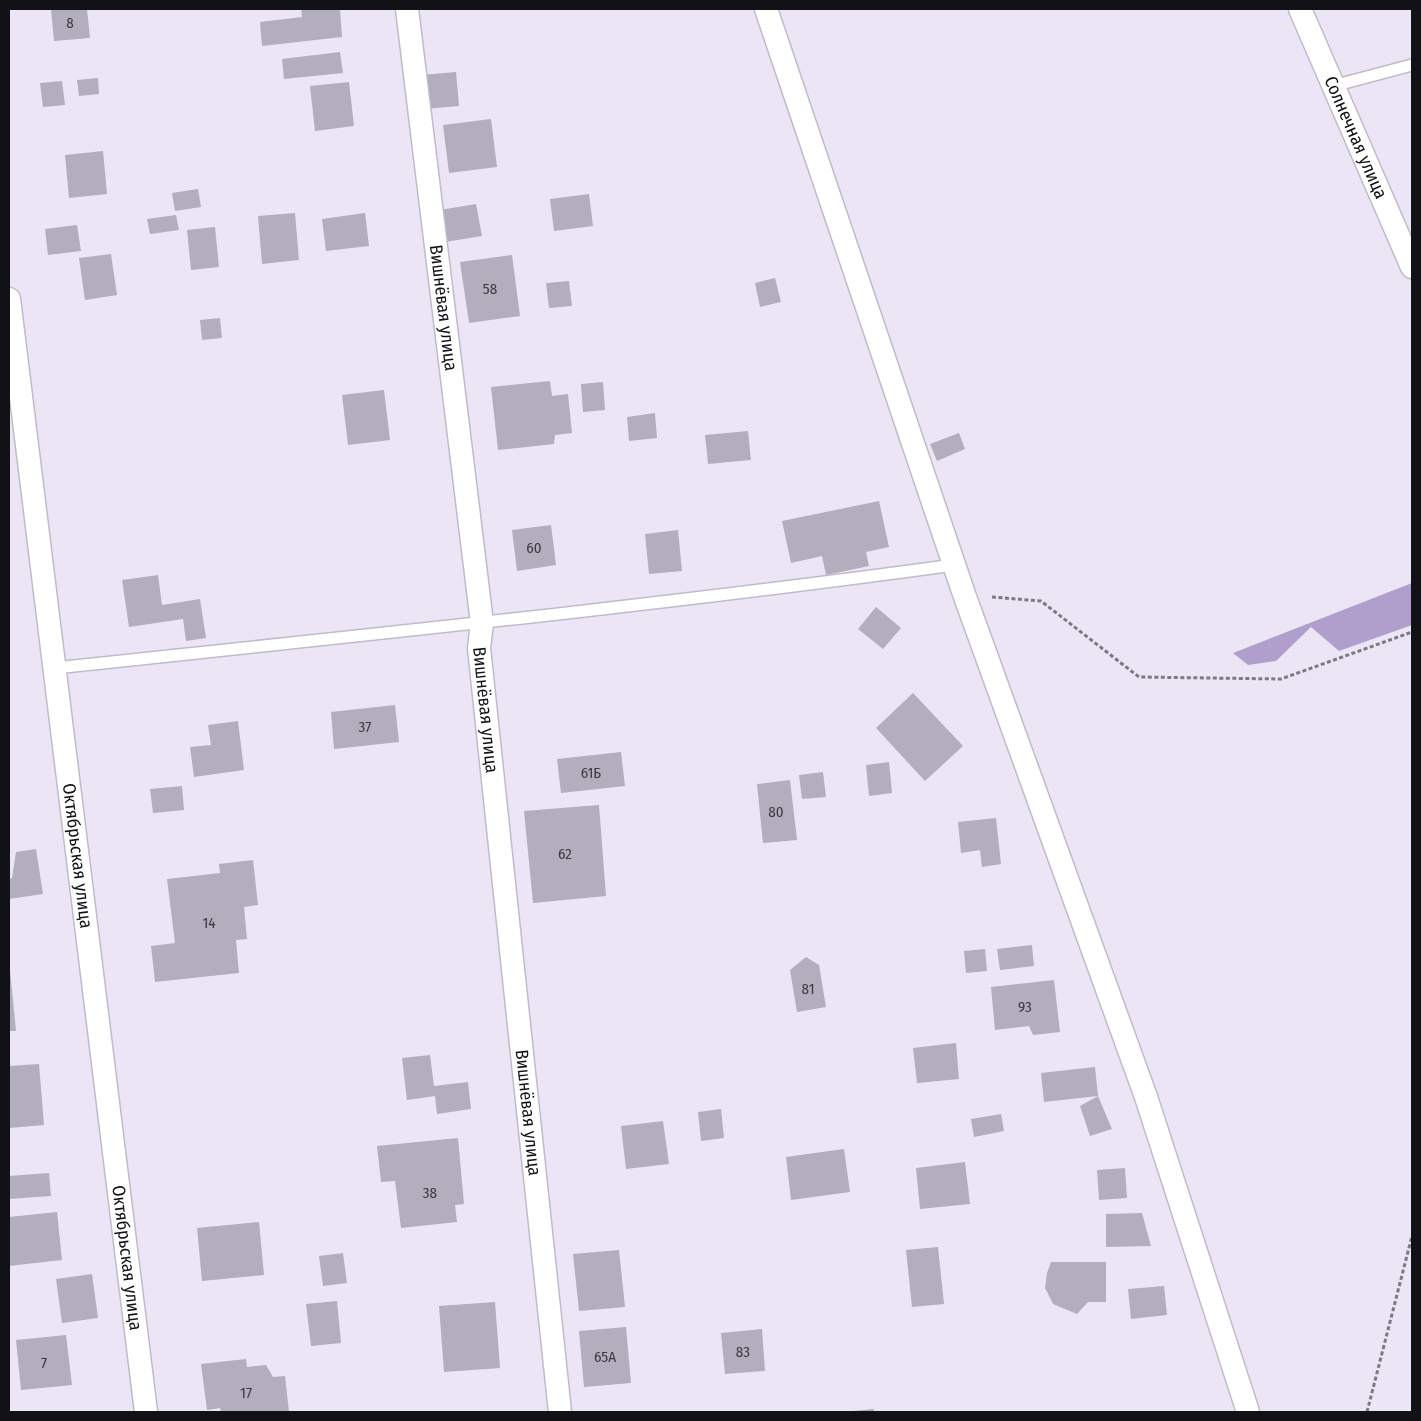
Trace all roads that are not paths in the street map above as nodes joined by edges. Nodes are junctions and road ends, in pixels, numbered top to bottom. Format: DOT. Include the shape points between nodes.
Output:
graph roads {
  1 [pos="407,9"];
  2 [pos="766,9"];
  3 [pos="1300,9"];
  4 [pos="1412,65"];
  5 [pos="1333,86"];
  6 [pos="1412,266"];
  7 [pos="9,299"];
  8 [pos="954,565"];
  9 [pos="482,623"];
  10 [pos="55,668"];
  11 [pos="146,1412"];
  12 [pos="560,1412"];
  13 [pos="1248,1412"];
  1 -- 9 [label="street, Вишнёвая улица"];
  2 -- 8 [label="street"];
  3 -- 5 [label="street, Солнечная улица"];
  4 -- 5 [label="lane"];
  5 -- 6 [label="street, Солнечная улица"];
  7 -- 10 [label="street, Октябрьская улица"];
  8 -- 9 [label="lane"];
  8 -- 13 [label="street" via="1146,1097"];
  9 -- 10 [label="lane"];
  9 -- 12 [label="street, Вишнёвая улица" via="479,648"];
  10 -- 11 [label="street, Октябрьская улица"];
}
